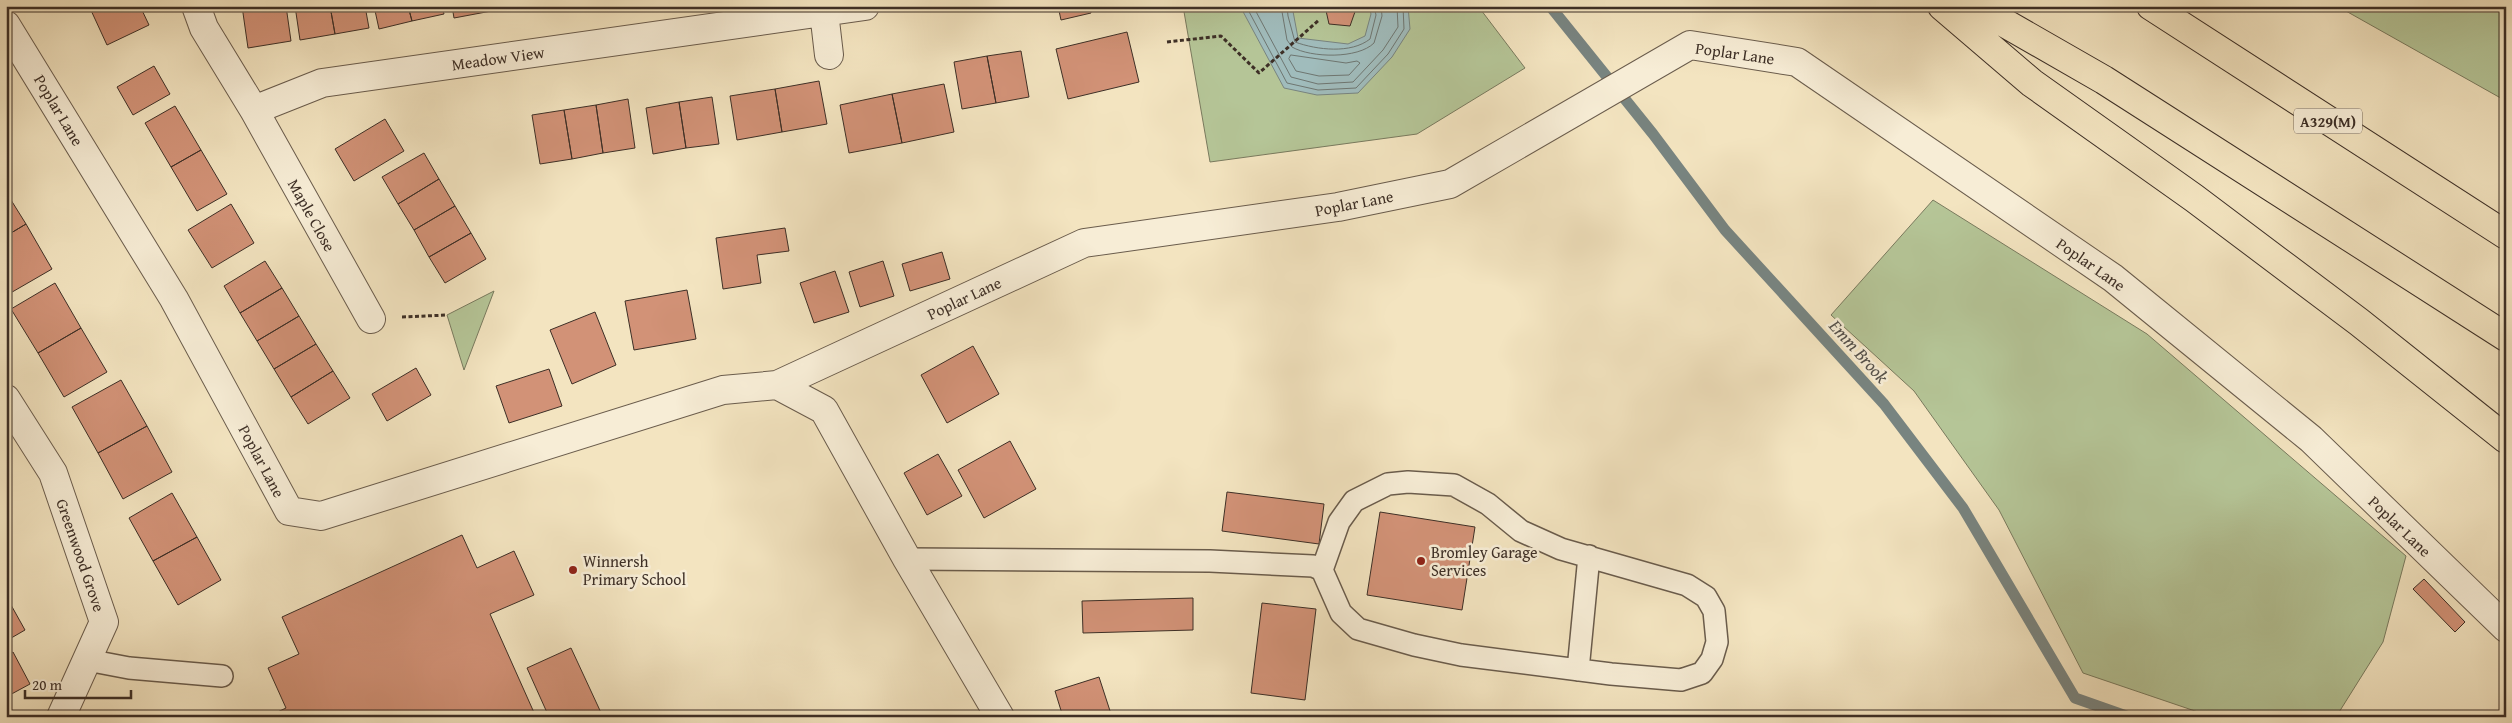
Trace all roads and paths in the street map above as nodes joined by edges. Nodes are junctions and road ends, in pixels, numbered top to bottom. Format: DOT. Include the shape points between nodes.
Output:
graph roads {
  1 [pos="196,6"];
  2 [pos="865,6"];
  3 [pos="1942,6"];
  4 [pos="1975,6"];
  5 [pos="2151,6"];
  6 [pos="824,12"];
  7 [pos="1319,20"];
  8 [pos="6,25"];
  9 [pos="1167,42"];
  10 [pos="829,55"];
  11 [pos="254,110"];
  12 [pos="2506,235"];
  13 [pos="446,315"];
  14 [pos="371,319"];
  15 [pos="2506,337"];
  16 [pos="777,385"];
  17 [pos="6,398"];
  18 [pos="2506,439"];
  19 [pos="1589,556"];
  20 [pos="906,559"];
  21 [pos="1322,570"];
  22 [pos="2506,628"];
  23 [pos="87,660"];
  24 [pos="1578,670"];
  25 [pos="222,676"];
  26 [pos="61,717"];
  27 [pos="1000,717"];
  1 -- 11 [label="street" via="204,28"];
  2 -- 6 [label="street, Meadow View"];
  3 -- 18 [label="highway" via="2032,83 2186,192 2359,322"];
  4 -- 15 [label="highway" via="2112,85"];
  5 -- 12 [label="highway, A329(M)"];
  6 -- 10 [label="street"];
  6 -- 11 [label="street, Meadow View" via="322,83"];
  7 -- 9 [label="path" via="1259,72 1221,36"];
  8 -- 16 [label="street, Poplar Lane" via="174,299 289,511 321,516 723,390"];
  11 -- 14 [label="street, Maple Close"];
  13 -- 14 [label="path"];
  16 -- 20 [label="street" via="824,410"];
  16 -- 22 [label="street, Poplar Lane" via="1084,243 1338,207 1450,184 1690,45 1796,62 2113,278 2311,439"];
  17 -- 23 [label="street, Greenwood Grove" via="53,472 104,622"];
  19 -- 21 [label="lane" via="1561,549 1521,531 1488,504 1454,485 1408,482 1388,484 1354,501 1339,522"];
  19 -- 24 [label="lane"];
  19 -- 24 [label="lane" via="1687,585 1706,597 1714,611 1718,642 1702,673 1687,678"];
  20 -- 21 [label="lane" via="1210,561 1313,566"];
  20 -- 27 [label="street"];
  21 -- 24 [label="lane" via="1341,613 1358,629 1461,655"];
  23 -- 25 [label="lane" via="129,668"];
  23 -- 26 [label="street, Greenwood Grove"];
}
